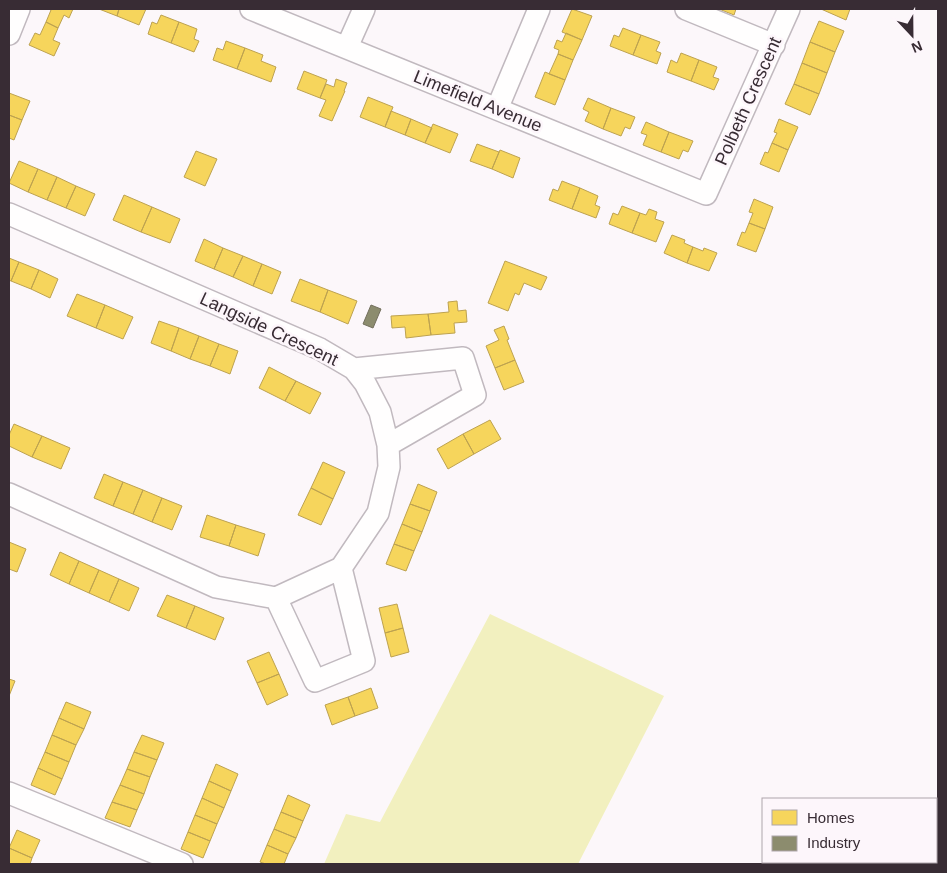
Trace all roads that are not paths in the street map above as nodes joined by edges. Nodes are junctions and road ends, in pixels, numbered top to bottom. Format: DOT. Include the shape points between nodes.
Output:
graph roads {
  1 [pos="19,9"];
  2 [pos="251,9"];
  3 [pos="364,9"];
  4 [pos="539,9"];
  5 [pos="686,9"];
  6 [pos="790,9"];
  7 [pos="9,34"];
  8 [pos="774,45"];
  9 [pos="346,47"];
  10 [pos="497,109"];
  11 [pos="706,194"];
  12 [pos="9,214"];
  13 [pos="354,369"];
  14 [pos="388,445"];
  15 [pos="9,494"];
  16 [pos="341,568"];
  17 [pos="276,598"];
  18 [pos="9,793"];
  19 [pos="182,864"];
  1 -- 7 [label="street"];
  2 -- 9 [label="street, Limefield Avenue"];
  3 -- 9 [label="street"];
  4 -- 10 [label="street"];
  5 -- 8 [label="street"];
  6 -- 8 [label="street, Polbeth Crescent"];
  8 -- 11 [label="street, Polbeth Crescent"];
  9 -- 10 [label="street, Limefield Avenue"];
  10 -- 11 [label="street, Limefield Avenue"];
  12 -- 13 [label="street, Langside Crescent" via="320,349"];
  13 -- 14 [label="street, Langside Crescent" via="380,412"];
  13 -- 14 [label="street" via="463,358 475,395"];
  14 -- 16 [label="street, Langside Crescent" via="389,467 378,513"];
  15 -- 17 [label="street" via="216,587"];
  16 -- 17 [label="street"];
  16 -- 17 [label="street" via="364,661 315,681"];
  18 -- 19 [label="street"];
}
